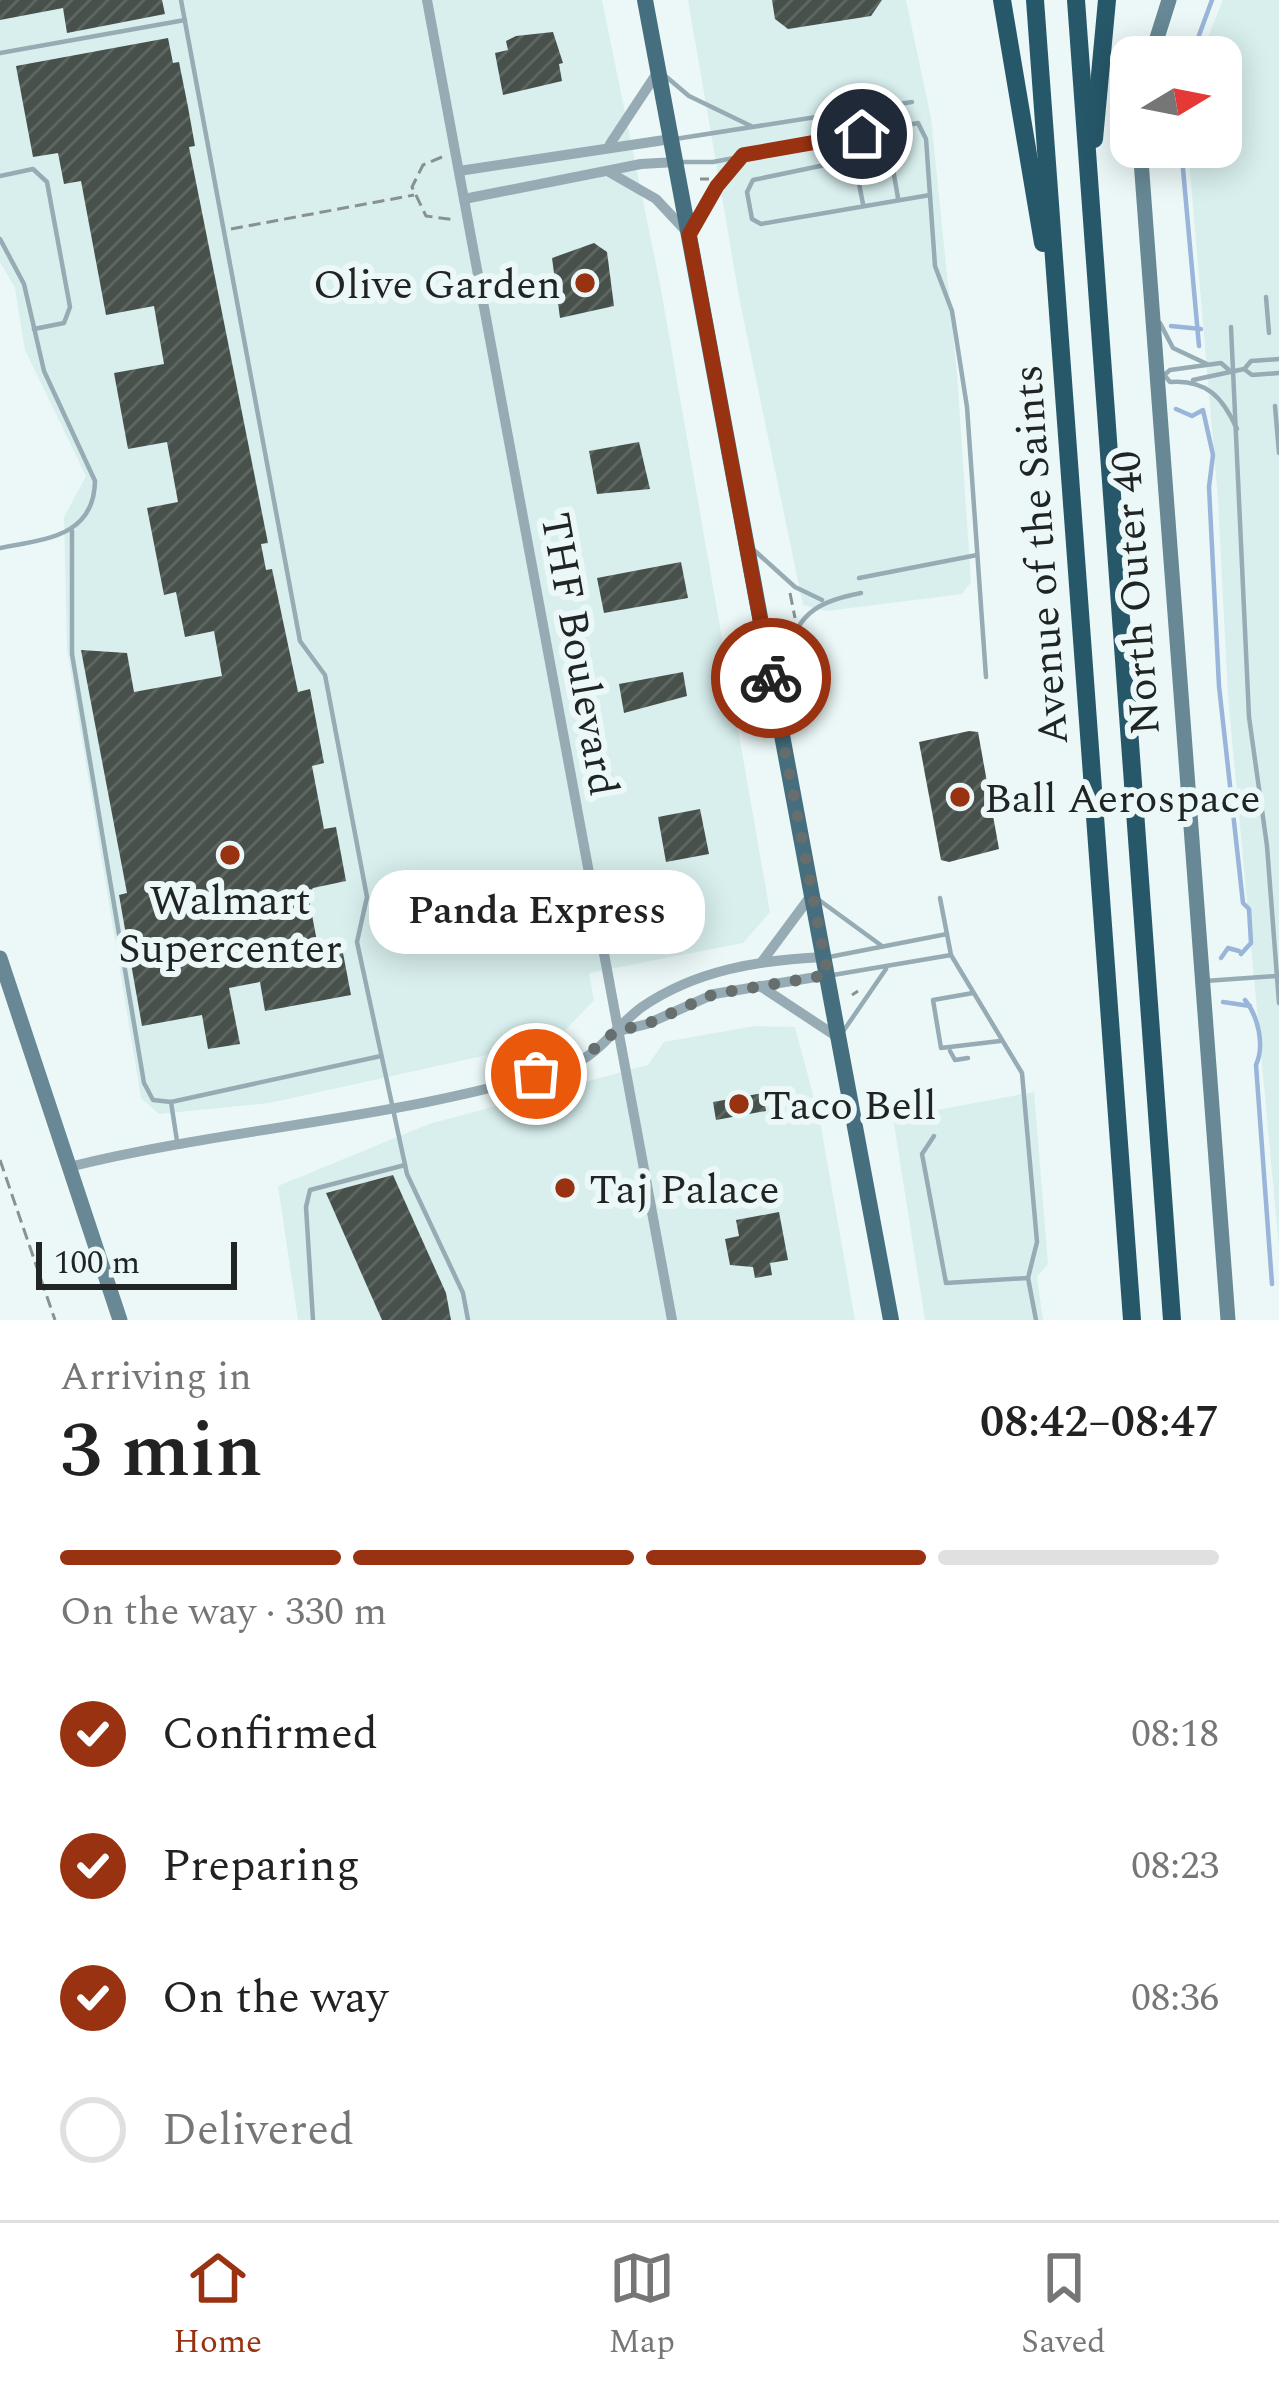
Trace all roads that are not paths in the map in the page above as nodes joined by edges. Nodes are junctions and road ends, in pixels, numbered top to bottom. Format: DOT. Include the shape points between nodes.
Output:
graph roads {
  1 [pos="181,0"];
  2 [pos="427,0"];
  3 [pos="645,0"];
  4 [pos="1002,0"];
  5 [pos="1035,0"];
  6 [pos="1076,0"];
  7 [pos="1108,0"];
  8 [pos="1169,0"];
  9 [pos="185,20"];
  10 [pos="1158,36"];
  11 [pos="0,53"];
  12 [pos="658,70"];
  13 [pos="913,102"];
  14 [pos="756,128"];
  15 [pos="886,129"];
  16 [pos="838,138"];
  17 [pos="673,139"];
  18 [pos="610,144"];
  19 [pos="743,155"];
  20 [pos="676,162"];
  21 [pos="842,162"];
  22 [pos="1141,168"];
  23 [pos="606,170"];
  24 [pos="459,171"];
  25 [pos="0,176"];
  26 [pos="1089,180"];
  27 [pos="930,195"];
  28 [pos="898,198"];
  29 [pos="464,199"];
  30 [pos="863,204"];
  31 [pos="689,235"];
  32 [pos="0,239"];
  33 [pos="1146,271"];
  34 [pos="1266,297"];
  35 [pos="1057,306"];
  36 [pos="1231,328"];
  37 [pos="33,329"];
  38 [pos="1269,334"];
  39 [pos="1279,359"];
  40 [pos="1207,364"];
  41 [pos="1244,369"];
  42 [pos="1232,370"];
  43 [pos="1279,373"];
  44 [pos="1159,377"];
  45 [pos="1187,381"];
  46 [pos="1275,406"];
  47 [pos="1239,435"];
  48 [pos="1279,454"];
  49 [pos="72,531"];
  50 [pos="747,544"];
  51 [pos="0,548"];
  52 [pos="977,554"];
  53 [pos="859,578"];
  54 [pos="861,593"];
  55 [pos="822,601"];
  56 [pos="986,677"];
  57 [pos="773,690"];
  58 [pos="812,894"];
  59 [pos="940,898"];
  60 [pos="947,934"];
  61 [pos="881,946"];
  62 [pos="951,955"];
  63 [pos="0,958"];
  64 [pos="760,963"];
  65 [pos="826,966"];
  66 [pos="886,969"];
  67 [pos="1277,976"];
  68 [pos="1198,981"];
  69 [pos="757,984"];
  70 [pos="973,993"];
  71 [pos="1279,1004"];
  72 [pos="616,1031"];
  73 [pos="839,1038"];
  74 [pos="1001,1041"];
  75 [pos="988,1043"];
  76 [pos="950,1051"];
  77 [pos="981,1055"];
  78 [pos="381,1056"];
  79 [pos="968,1058"];
  80 [pos="171,1102"];
  81 [pos="393,1112"];
  82 [pos="934,1136"];
  83 [pos="178,1147"];
  84 [pos="405,1166"];
  85 [pos="69,1167"];
  86 [pos="1028,1278"];
  87 [pos="120,1320"];
  88 [pos="313,1320"];
  89 [pos="468,1320"];
  90 [pos="673,1320"];
  91 [pos="891,1320"];
  92 [pos="1036,1320"];
  93 [pos="1132,1320"];
  94 [pos="1172,1320"];
  95 [pos="1228,1320"];
  1 -- 9 [label="lane"];
  2 -- 24 [label="street, THF Boulevard"];
  3 -- 12 [label="main road"];
  4 -- 35 [label="highway"];
  5 -- 35 [label="highway, Avenue of the Saints"];
  6 -- 26 [label="highway, Avenue of the Saints"];
  7 -- 26 [label="highway"];
  8 -- 10 [label="street"];
  9 -- 11 [label="lane"];
  9 -- 78 [label="lane" via="300,641 325,675 367,897 357,943"];
  12 -- 14 [label="lane" via="689,96"];
  12 -- 17 [label="main road"];
  12 -- 18 [label="street"];
  13 -- 14 [label="lane"];
  14 -- 17 [label="lane"];
  15 -- 16 [label="lane"];
  15 -- 27 [label="lane" via="918,123"];
  15 -- 28 [label="lane"];
  16 -- 19 [label="lane"];
  16 -- 21 [label="lane"];
  17 -- 18 [label="street"];
  17 -- 20 [label="main road"];
  18 -- 24 [label="street"];
  19 -- 20 [label="lane"];
  19 -- 31 [label="lane"];
  20 -- 23 [label="street"];
  20 -- 31 [label="main road"];
  21 -- 30 [label="lane" via="856,168"];
  21 -- 30 [label="lane" via="753,180 752,219 761,224"];
  22 -- 33 [label="street, North Outer 40"];
  23 -- 29 [label="street"];
  23 -- 31 [label="street" via="656,199"];
  24 -- 29 [label="street, THF Boulevard"];
  25 -- 37 [label="lane" via="33,170 47,182 70,307 64,323"];
  26 -- 94 [label="highway, Avenue of the Saints"];
  27 -- 28 [label="lane"];
  27 -- 52 [label="lane" via="935,266 952,311 967,407"];
  28 -- 30 [label="lane"];
  29 -- 72 [label="street, THF Boulevard"];
  31 -- 50 [label="main road"];
  32 -- 37 [label="lane" via="24,284"];
  33 -- 40 [label="lane" via="1173,348"];
  33 -- 44 [label="street, North Outer 40"];
  34 -- 38 [label="lane"];
  35 -- 93 [label="highway, Avenue of the Saints"];
  36 -- 42 [label="lane"];
  37 -- 49 [label="lane" via="95,482 95,501"];
  39 -- 41 [label="lane"];
  40 -- 42 [label="lane"];
  40 -- 44 [label="lane"];
  41 -- 42 [label="lane"];
  41 -- 43 [label="lane"];
  42 -- 45 [label="lane"];
  42 -- 47 [label="lane"];
  44 -- 45 [label="lane"];
  44 -- 68 [label="street, North Outer 40"];
  45 -- 47 [label="lane" via="1220,398"];
  46 -- 48 [label="lane"];
  47 -- 67 [label="lane" via="1249,717"];
  49 -- 51 [label="lane"];
  49 -- 80 [label="lane" via="72,654 144,1084 153,1100"];
  50 -- 55 [label="lane"];
  50 -- 57 [label="main road"];
  52 -- 53 [label="lane"];
  52 -- 56 [label="lane"];
  54 -- 55 [label="lane"];
  55 -- 57 [label="lane" via="798,628"];
  57 -- 58 [label="main road"];
  58 -- 61 [label="lane"];
  58 -- 64 [label="street"];
  58 -- 65 [label="main road"];
  59 -- 60 [label="lane"];
  60 -- 61 [label="lane"];
  60 -- 62 [label="lane"];
  61 -- 65 [label="lane"];
  62 -- 66 [label="lane"];
  62 -- 70 [label="lane"];
  63 -- 85 [label="street"];
  64 -- 65 [label="street"];
  64 -- 72 [label="street" via="688,982"];
  65 -- 66 [label="lane"];
  65 -- 69 [label="street"];
  65 -- 73 [label="main road"];
  66 -- 73 [label="lane"];
  67 -- 68 [label="lane"];
  67 -- 71 [label="lane"];
  68 -- 95 [label="street, North Outer 40"];
  69 -- 72 [label="street"];
  69 -- 73 [label="street"];
  70 -- 74 [label="lane"];
  70 -- 76 [label="lane" via="933,1000 940,1048"];
  72 -- 81 [label="street" via="577,1063"];
  72 -- 90 [label="street, THF Boulevard"];
  73 -- 91 [label="main road"];
  74 -- 75 [label="lane"];
  74 -- 86 [label="lane" via="1022,1073 1030,1131 1036,1242"];
  75 -- 76 [label="lane"];
  75 -- 77 [label="lane"];
  76 -- 79 [label="lane" via="955,1060"];
  78 -- 80 [label="lane"];
  78 -- 81 [label="lane"];
  80 -- 83 [label="lane"];
  81 -- 83 [label="street"];
  81 -- 84 [label="lane"];
  82 -- 86 [label="lane" via="922,1154 946,1283"];
  83 -- 85 [label="street"];
  84 -- 88 [label="lane" via="310,1190"];
  84 -- 89 [label="lane"];
  85 -- 87 [label="street"];
  86 -- 92 [label="lane"];
}
